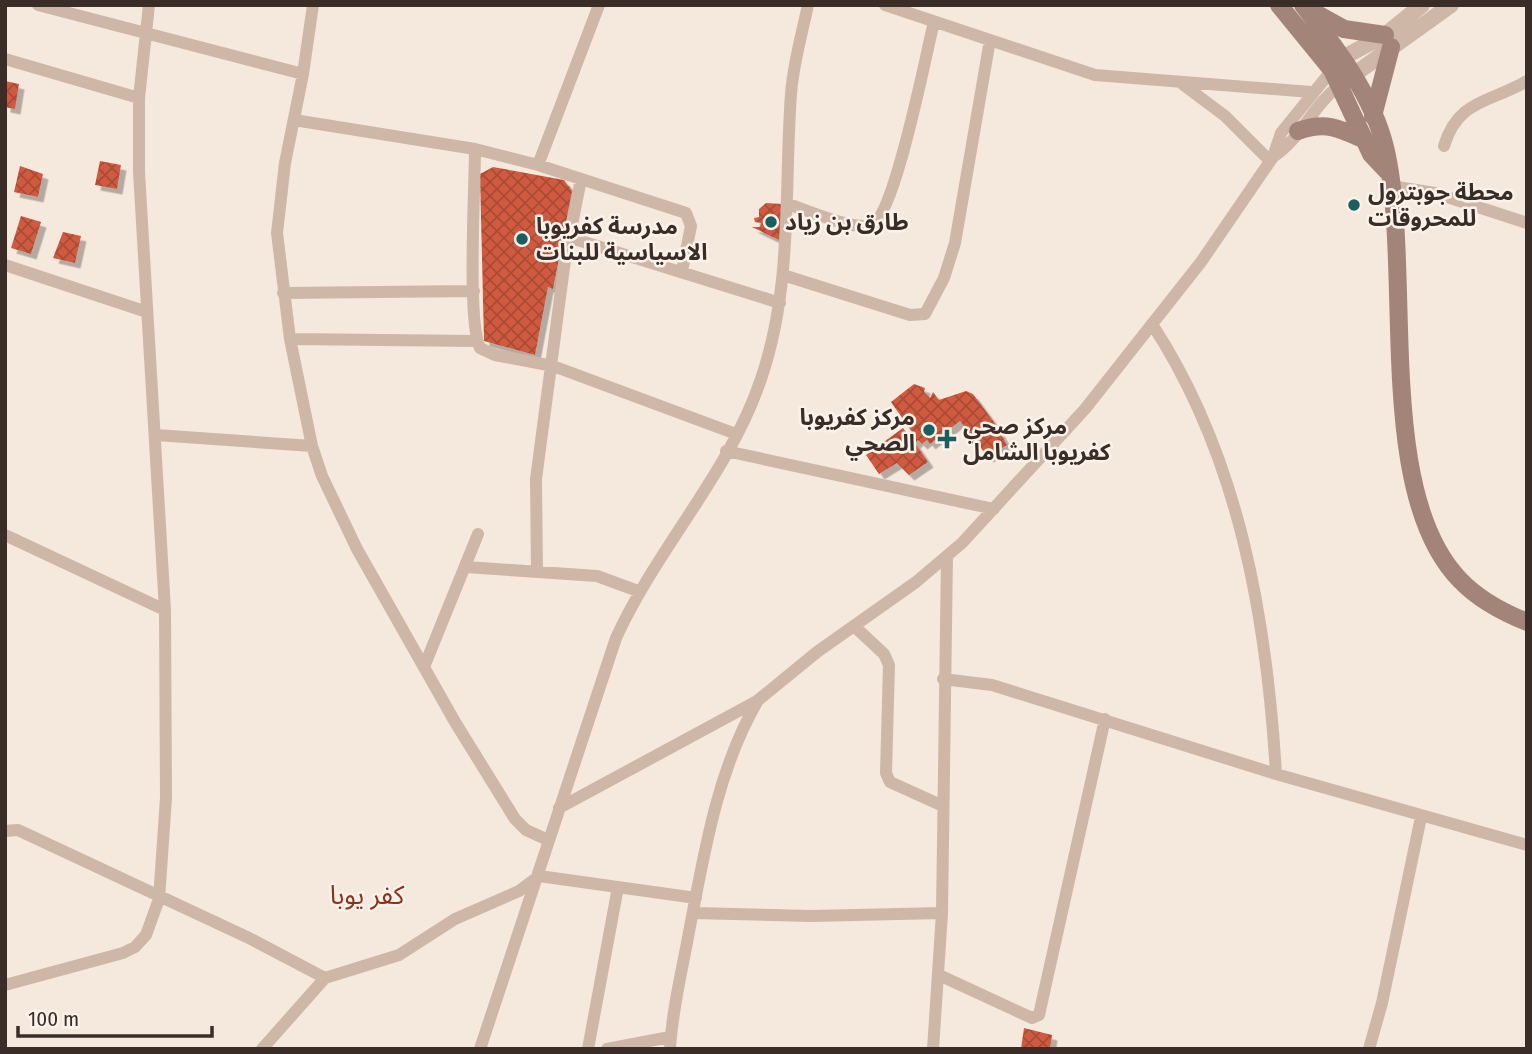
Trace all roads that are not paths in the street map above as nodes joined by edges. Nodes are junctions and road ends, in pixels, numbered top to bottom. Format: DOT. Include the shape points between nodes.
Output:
graph roads {
  1 [pos="38,5"];
  2 [pos="149,5"];
  3 [pos="313,5"];
  4 [pos="598,5"];
  5 [pos="808,5"];
  6 [pos="885,5"];
  7 [pos="1279,5"];
  8 [pos="1303,5"];
  9 [pos="1451,5"];
  10 [pos="1414,8"];
  11 [pos="934,22"];
  12 [pos="145,34"];
  13 [pos="990,40"];
  14 [pos="1388,41"];
  15 [pos="5,59"];
  16 [pos="1342,71"];
  17 [pos="303,74"];
  18 [pos="1181,83"];
  19 [pos="1525,85"];
  20 [pos="1311,92"];
  21 [pos="139,98"];
  22 [pos="1373,117"];
  23 [pos="294,120"];
  24 [pos="1298,131"];
  25 [pos="1365,140"];
  26 [pos="1444,146"];
  27 [pos="475,149"];
  28 [pos="1272,159"];
  29 [pos="538,166"];
  30 [pos="581,179"];
  31 [pos="1389,179"];
  32 [pos="788,204"];
  33 [pos="1527,223"];
  34 [pos="568,237"];
  35 [pos="5,264"];
  36 [pos="682,271"];
  37 [pos="783,275"];
  38 [pos="474,291"];
  39 [pos="283,293"];
  40 [pos="780,303"];
  41 [pos="147,313"];
  42 [pos="1153,324"];
  43 [pos="290,339"];
  44 [pos="476,341"];
  45 [pos="553,366"];
  46 [pos="736,434"];
  47 [pos="156,435"];
  48 [pos="312,446"];
  49 [pos="726,451"];
  50 [pos="995,509"];
  51 [pos="478,534"];
  52 [pos="5,536"];
  53 [pos="947,556"];
  54 [pos="466,567"];
  55 [pos="537,572"];
  56 [pos="638,592"];
  57 [pos="164,610"];
  58 [pos="1527,622"];
  59 [pos="854,626"];
  60 [pos="424,667"];
  61 [pos="943,679"];
  62 [pos="757,701"];
  63 [pos="1105,719"];
  64 [pos="1276,774"];
  65 [pos="943,806"];
  66 [pos="559,808"];
  67 [pos="1421,817"];
  68 [pos="5,831"];
  69 [pos="548,840"];
  70 [pos="1527,845"];
  71 [pos="540,876"];
  72 [pos="618,887"];
  73 [pos="696,898"];
  74 [pos="159,899"];
  75 [pos="693,913"];
  76 [pos="942,913"];
  77 [pos="939,975"];
  78 [pos="325,978"];
  79 [pos="5,985"];
  80 [pos="670,1043"];
  81 [pos="265,1046"];
  82 [pos="281,1049"];
  83 [pos="480,1049"];
  84 [pos="588,1049"];
  85 [pos="607,1049"];
  86 [pos="933,1049"];
  87 [pos="1368,1049"];
  1 -- 12 [label="street"];
  2 -- 12 [label="street"];
  3 -- 17 [label="street"];
  4 -- 29 [label="street"];
  5 -- 32 [label="street" via="791,91"];
  6 -- 11 [label="street"];
  7 -- 16 [label="main road"];
  8 -- 14 [label="main road" via="1344,29"];
  8 -- 16 [label="main road"];
  9 -- 14 [label="street"];
  10 -- 14 [label="street"];
  11 -- 13 [label="street"];
  11 -- 32 [label="street" via="896,179 877,222 863,227"];
  12 -- 17 [label="street"];
  12 -- 21 [label="street"];
  13 -- 18 [label="street" via="1095,75"];
  13 -- 37 [label="street" via="955,243 925,314 910,315"];
  14 -- 16 [label="street"];
  14 -- 22 [label="main road"];
  15 -- 21 [label="street"];
  16 -- 20 [label="street"];
  16 -- 22 [label="main road"];
  16 -- 24 [label="street"];
  16 -- 25 [label="main road"];
  17 -- 23 [label="street"];
  18 -- 20 [label="street"];
  18 -- 28 [label="street"];
  19 -- 26 [label="street" via="1466,109 1449,129"];
  20 -- 28 [label="street" via="1277,139"];
  21 -- 41 [label="street" via="138,172"];
  22 -- 31 [label="main road" via="1385,147"];
  23 -- 27 [label="street"];
  23 -- 39 [label="street" via="278,222"];
  24 -- 25 [label="main road" via="1336,125"];
  24 -- 28 [label="street" via="1288,147"];
  25 -- 31 [label="main road"];
  27 -- 29 [label="street"];
  27 -- 38 [label="street"];
  28 -- 42 [label="street"];
  29 -- 30 [label="street"];
  30 -- 34 [label="street"];
  30 -- 36 [label="street" via="686,213 691,226"];
  31 -- 33 [label="street"];
  31 -- 58 [label="main road" via="1406,432 1423,521 1458,579 1490,605"];
  32 -- 37 [label="street"];
  34 -- 36 [label="street"];
  34 -- 45 [label="street"];
  35 -- 41 [label="street"];
  36 -- 40 [label="street"];
  37 -- 40 [label="street"];
  38 -- 39 [label="street"];
  38 -- 44 [label="street"];
  39 -- 43 [label="street"];
  40 -- 46 [label="street" via="761,380"];
  41 -- 47 [label="street"];
  42 -- 50 [label="street"];
  42 -- 64 [label="street" via="1188,384 1230,491 1264,643"];
  43 -- 44 [label="street"];
  43 -- 48 [label="street"];
  44 -- 45 [label="street" via="488,353"];
  45 -- 46 [label="street"];
  45 -- 55 [label="street" via="536,479"];
  46 -- 49 [label="street"];
  47 -- 48 [label="street"];
  47 -- 57 [label="street"];
  48 -- 60 [label="street" via="343,523"];
  49 -- 50 [label="street"];
  49 -- 56 [label="street"];
  50 -- 53 [label="street"];
  51 -- 54 [label="street"];
  52 -- 57 [label="street"];
  53 -- 59 [label="street"];
  53 -- 61 [label="street" via="949,616"];
  54 -- 55 [label="street"];
  54 -- 60 [label="street"];
  55 -- 56 [label="street" via="597,576"];
  56 -- 66 [label="street" via="605,665"];
  57 -- 74 [label="street" via="166,798"];
  59 -- 62 [label="street"];
  59 -- 65 [label="street" via="884,654 889,665 886,773 890,782"];
  60 -- 69 [label="street" via="515,818 526,830"];
  61 -- 63 [label="street" via="992,685"];
  61 -- 65 [label="street"];
  62 -- 66 [label="street"];
  62 -- 73 [label="street" via="731,755"];
  63 -- 64 [label="street"];
  63 -- 77 [label="street" via="1039,1015 1032,1018"];
  64 -- 67 [label="street"];
  65 -- 76 [label="street"];
  66 -- 69 [label="street"];
  67 -- 70 [label="street"];
  67 -- 87 [label="street"];
  68 -- 74 [label="street" via="18,830"];
  69 -- 71 [label="street"];
  71 -- 72 [label="street"];
  71 -- 78 [label="street" via="519,891 455,919 399,956"];
  71 -- 83 [label="street"];
  72 -- 73 [label="street"];
  72 -- 84 [label="street"];
  73 -- 75 [label="street"];
  74 -- 78 [label="street"];
  74 -- 79 [label="street" via="146,935 135,947"];
  75 -- 76 [label="street"];
  75 -- 80 [label="street"];
  76 -- 77 [label="street"];
  77 -- 86 [label="street"];
  78 -- 81 [label="street"];
  80 -- 85 [label="street"];
  81 -- 82 [label="street"];
}
